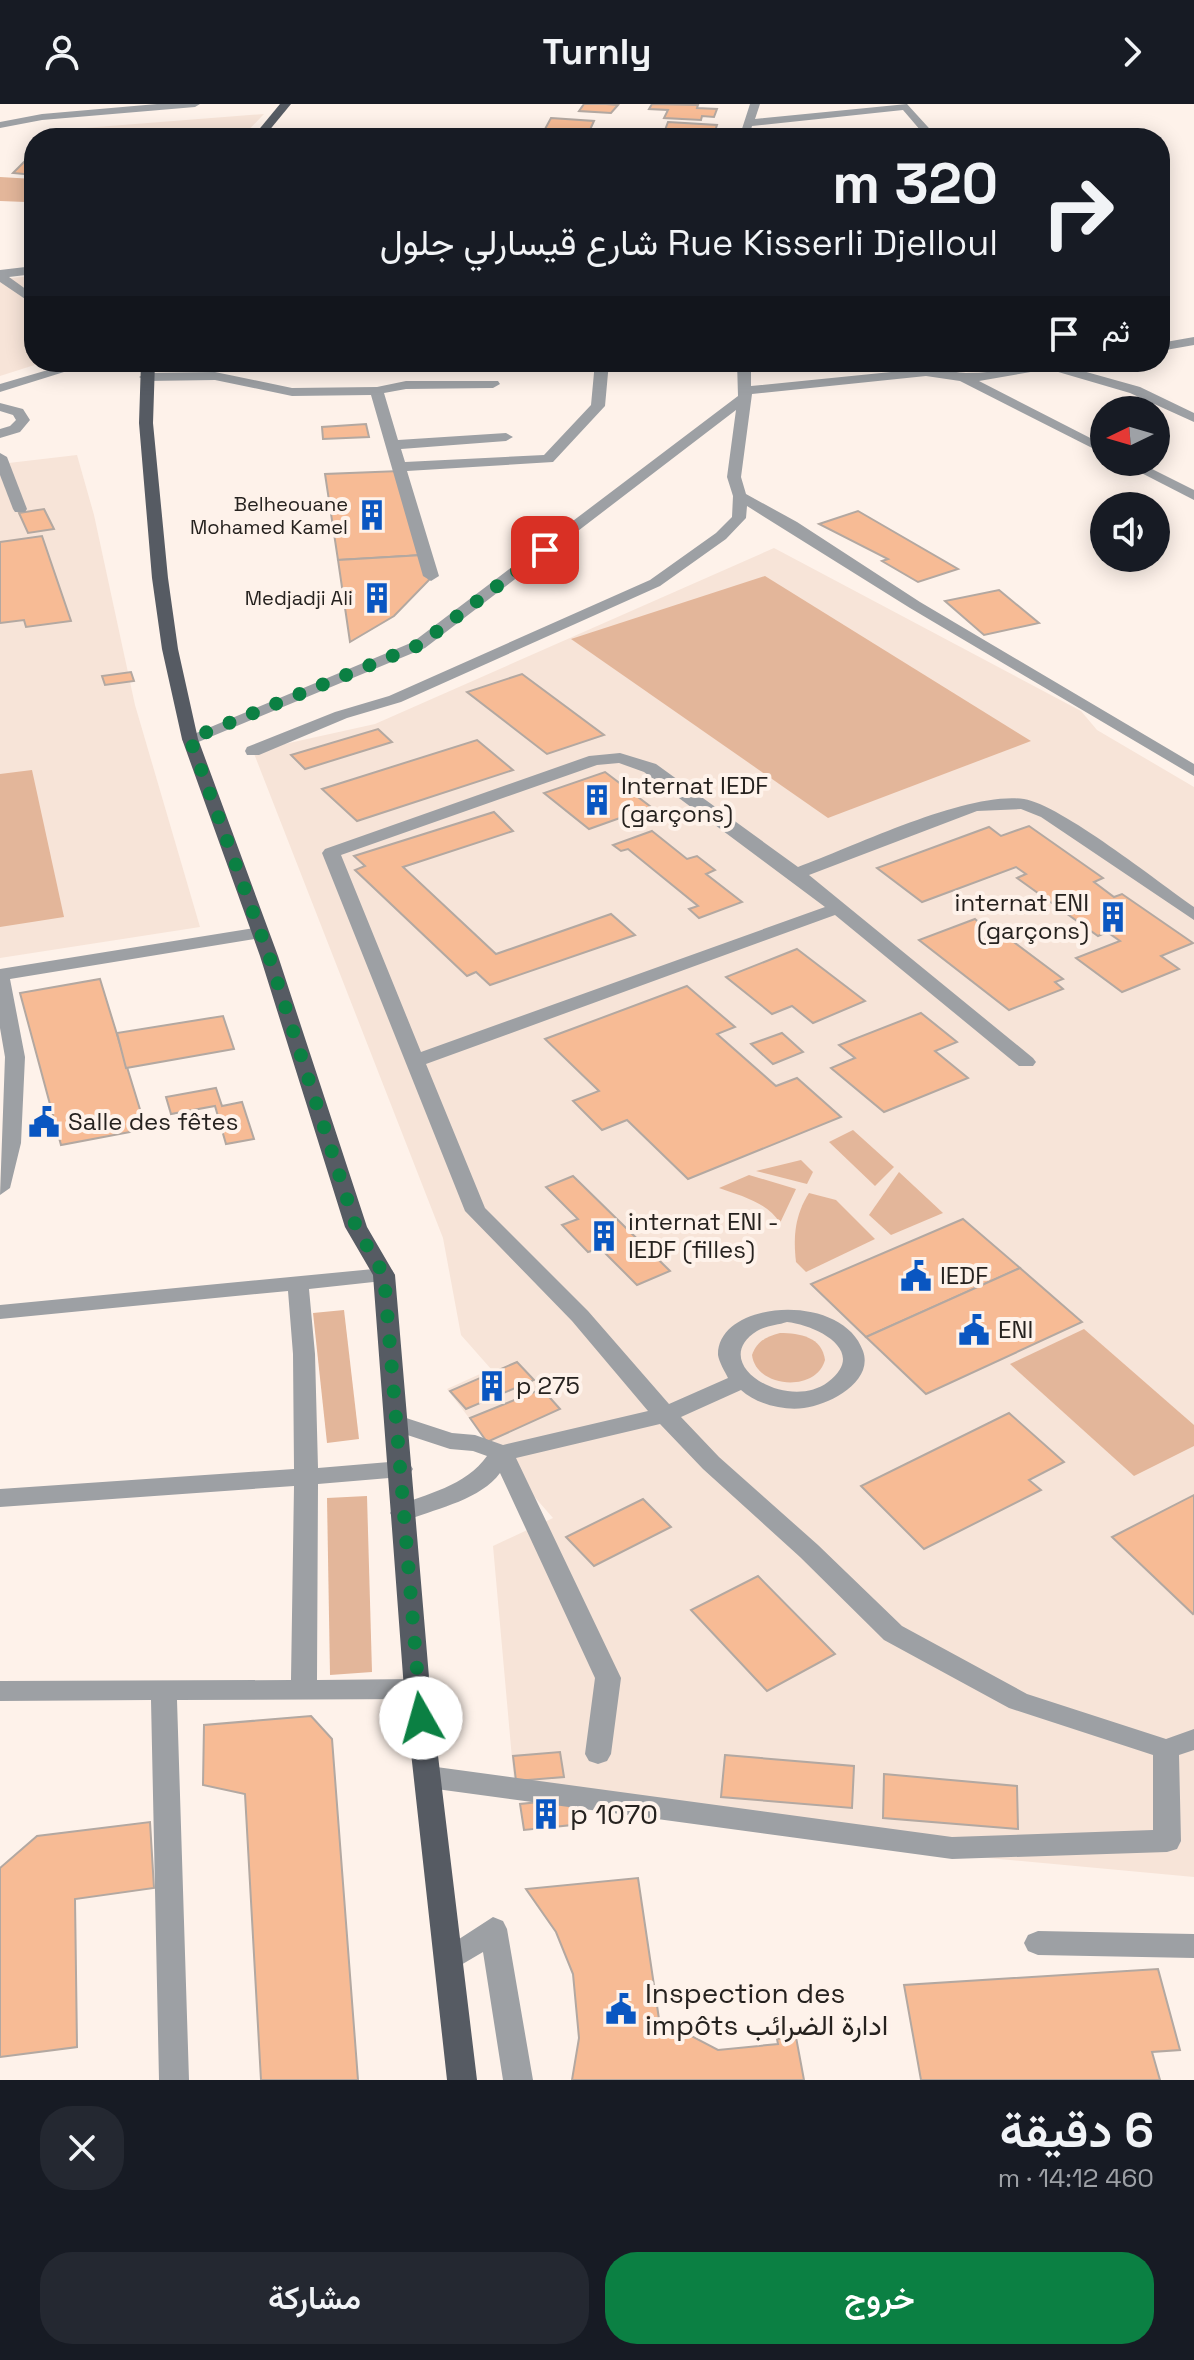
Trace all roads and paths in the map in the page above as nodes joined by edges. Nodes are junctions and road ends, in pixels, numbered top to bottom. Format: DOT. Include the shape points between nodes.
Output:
graph roads {
  1 [pos="195,104"];
  2 [pos="286,104"];
  3 [pos="755,104"];
  4 [pos="748,123"];
  5 [pos="1,124"];
  6 [pos="266,128"];
  7 [pos="746,128"];
  8 [pos="924,128"];
  9 [pos="24,271"];
  10 [pos="0,275"];
  11 [pos="24,298"];
  12 [pos="1194,341"];
  13 [pos="1170,345"];
  14 [pos="55,372"];
  15 [pos="151,372"];
  16 [pos="190,372"];
  17 [pos="601,372"];
  18 [pos="744,372"];
  19 [pos="926,372"];
  20 [pos="997,372"];
  21 [pos="1072,372"];
  22 [pos="961,377"];
  23 [pos="493,384"];
  24 [pos="0,388"];
  25 [pos="377,391"];
  26 [pos="745,394"];
  27 [pos="0,407"];
  28 [pos="1194,418"];
  29 [pos="0,434"];
  30 [pos="506,437"];
  31 [pos="1090,443"];
  32 [pos="393,445"];
  33 [pos="0,457"];
  34 [pos="399,467"];
  35 [pos="1155,476"];
  36 [pos="740,496"];
  37 [pos="1194,496"];
  38 [pos="20,509"];
  39 [pos="431,576"];
  40 [pos="190,739"];
  41 [pos="253,751"];
  42 [pos="1194,771"];
  43 [pos="796,874"];
  44 [pos="838,908"];
  45 [pos="1194,915"];
  46 [pos="260,933"];
  47 [pos="415,1061"];
  48 [pos="1026,1062"];
  49 [pos="6,1144"];
  50 [pos="0,1188"];
  51 [pos="384,1275"];
  52 [pos="298,1285"];
  53 [pos="0,1312"];
  54 [pos="741,1381"];
  55 [pos="665,1415"];
  56 [pos="397,1423"];
  57 [pos="502,1453"];
  58 [pos="401,1469"];
  59 [pos="306,1477"];
  60 [pos="0,1498"];
  61 [pos="402,1513"];
  62 [pos="304,1688"];
  63 [pos="417,1689"];
  64 [pos="0,1691"];
  65 [pos="164,1692"];
  66 [pos="1194,1739"];
  67 [pos="1166,1749"];
  68 [pos="598,1754"];
  69 [pos="429,1777"];
  70 [pos="1038,1943"];
  71 [pos="1194,1946"];
  72 [pos="449,1960"];
  73 [pos="174,2080"];
  74 [pos="462,2080"];
  75 [pos="518,2080"];
  1 -- 5 [label="street"];
  2 -- 6 [label="main road"];
  3 -- 4 [label="street"];
  4 -- 7 [label="street"];
  4 -- 8 [label="street" via="906,107"];
  9 -- 10 [label="street"];
  10 -- 11 [label="street"];
  12 -- 13 [label="street"];
  14 -- 24 [label="street"];
  15 -- 40 [label="main road" via="146,423 160,578"];
  16 -- 25 [label="street" via="292,392"];
  17 -- 34 [label="street" via="598,406 548,459"];
  18 -- 26 [label="street"];
  19 -- 22 [label="street"];
  19 -- 26 [label="street"];
  20 -- 22 [label="street"];
  21 -- 28 [label="street" via="1135,390"];
  22 -- 31 [label="street"];
  23 -- 25 [label="street" via="406,385"];
  25 -- 32 [label="street"];
  26 -- 36 [label="street" via="734,477"];
  26 -- 40 [label="street" via="419,645"];
  27 -- 29 [label="street" via="18,412 23,420"];
  30 -- 32 [label="street"];
  32 -- 34 [label="street"];
  33 -- 38 [label="street"];
  34 -- 39 [label="street"];
  35 -- 37 [label="street"];
  36 -- 41 [label="street" via="739,518 655,583 395,699"];
  36 -- 42 [label="street"];
  40 -- 46 [label="main road"];
  43 -- 44 [label="street"];
  43 -- 45 [label="street" via="975,806 1023,804 1047,813"];
  43 -- 47 [label="street" via="650,768 620,758 595,760 331,853"];
  44 -- 47 [label="street"];
  44 -- 48 [label="street"];
  46 -- 49 [label="street" via="0,975 15,1057"];
  46 -- 51 [label="main road" via="356,1227"];
  47 -- 55 [label="street" via="476,1211 580,1316"];
  49 -- 50 [label="street"];
  51 -- 52 [label="street"];
  51 -- 56 [label="main road"];
  52 -- 53 [label="street"];
  52 -- 59 [label="street"];
  54 -- 54 [label="street" via="731,1367 731,1341 766,1317 787,1315 827,1323 846,1338 854,1353 853,1370 843,1383 804,1400 762,1394"];
  54 -- 55 [label="street"];
  55 -- 57 [label="street"];
  55 -- 67 [label="street" via="893,1633 1018,1701"];
  56 -- 57 [label="street"];
  56 -- 58 [label="main road"];
  57 -- 61 [label="street" via="486,1475 466,1488"];
  57 -- 68 [label="street" via="608,1678"];
  58 -- 59 [label="street"];
  58 -- 61 [label="main road"];
  59 -- 60 [label="street"];
  59 -- 62 [label="street"];
  61 -- 63 [label="main road"];
  62 -- 63 [label="street"];
  62 -- 65 [label="street"];
  63 -- 69 [label="main road"];
  64 -- 65 [label="street"];
  65 -- 73 [label="street"];
  66 -- 67 [label="street"];
  67 -- 69 [label="street" via="1167,1841 952,1848"];
  69 -- 72 [label="main road"];
  70 -- 71 [label="street"];
  72 -- 74 [label="main road"];
  72 -- 75 [label="street" via="493,1929"];
}
